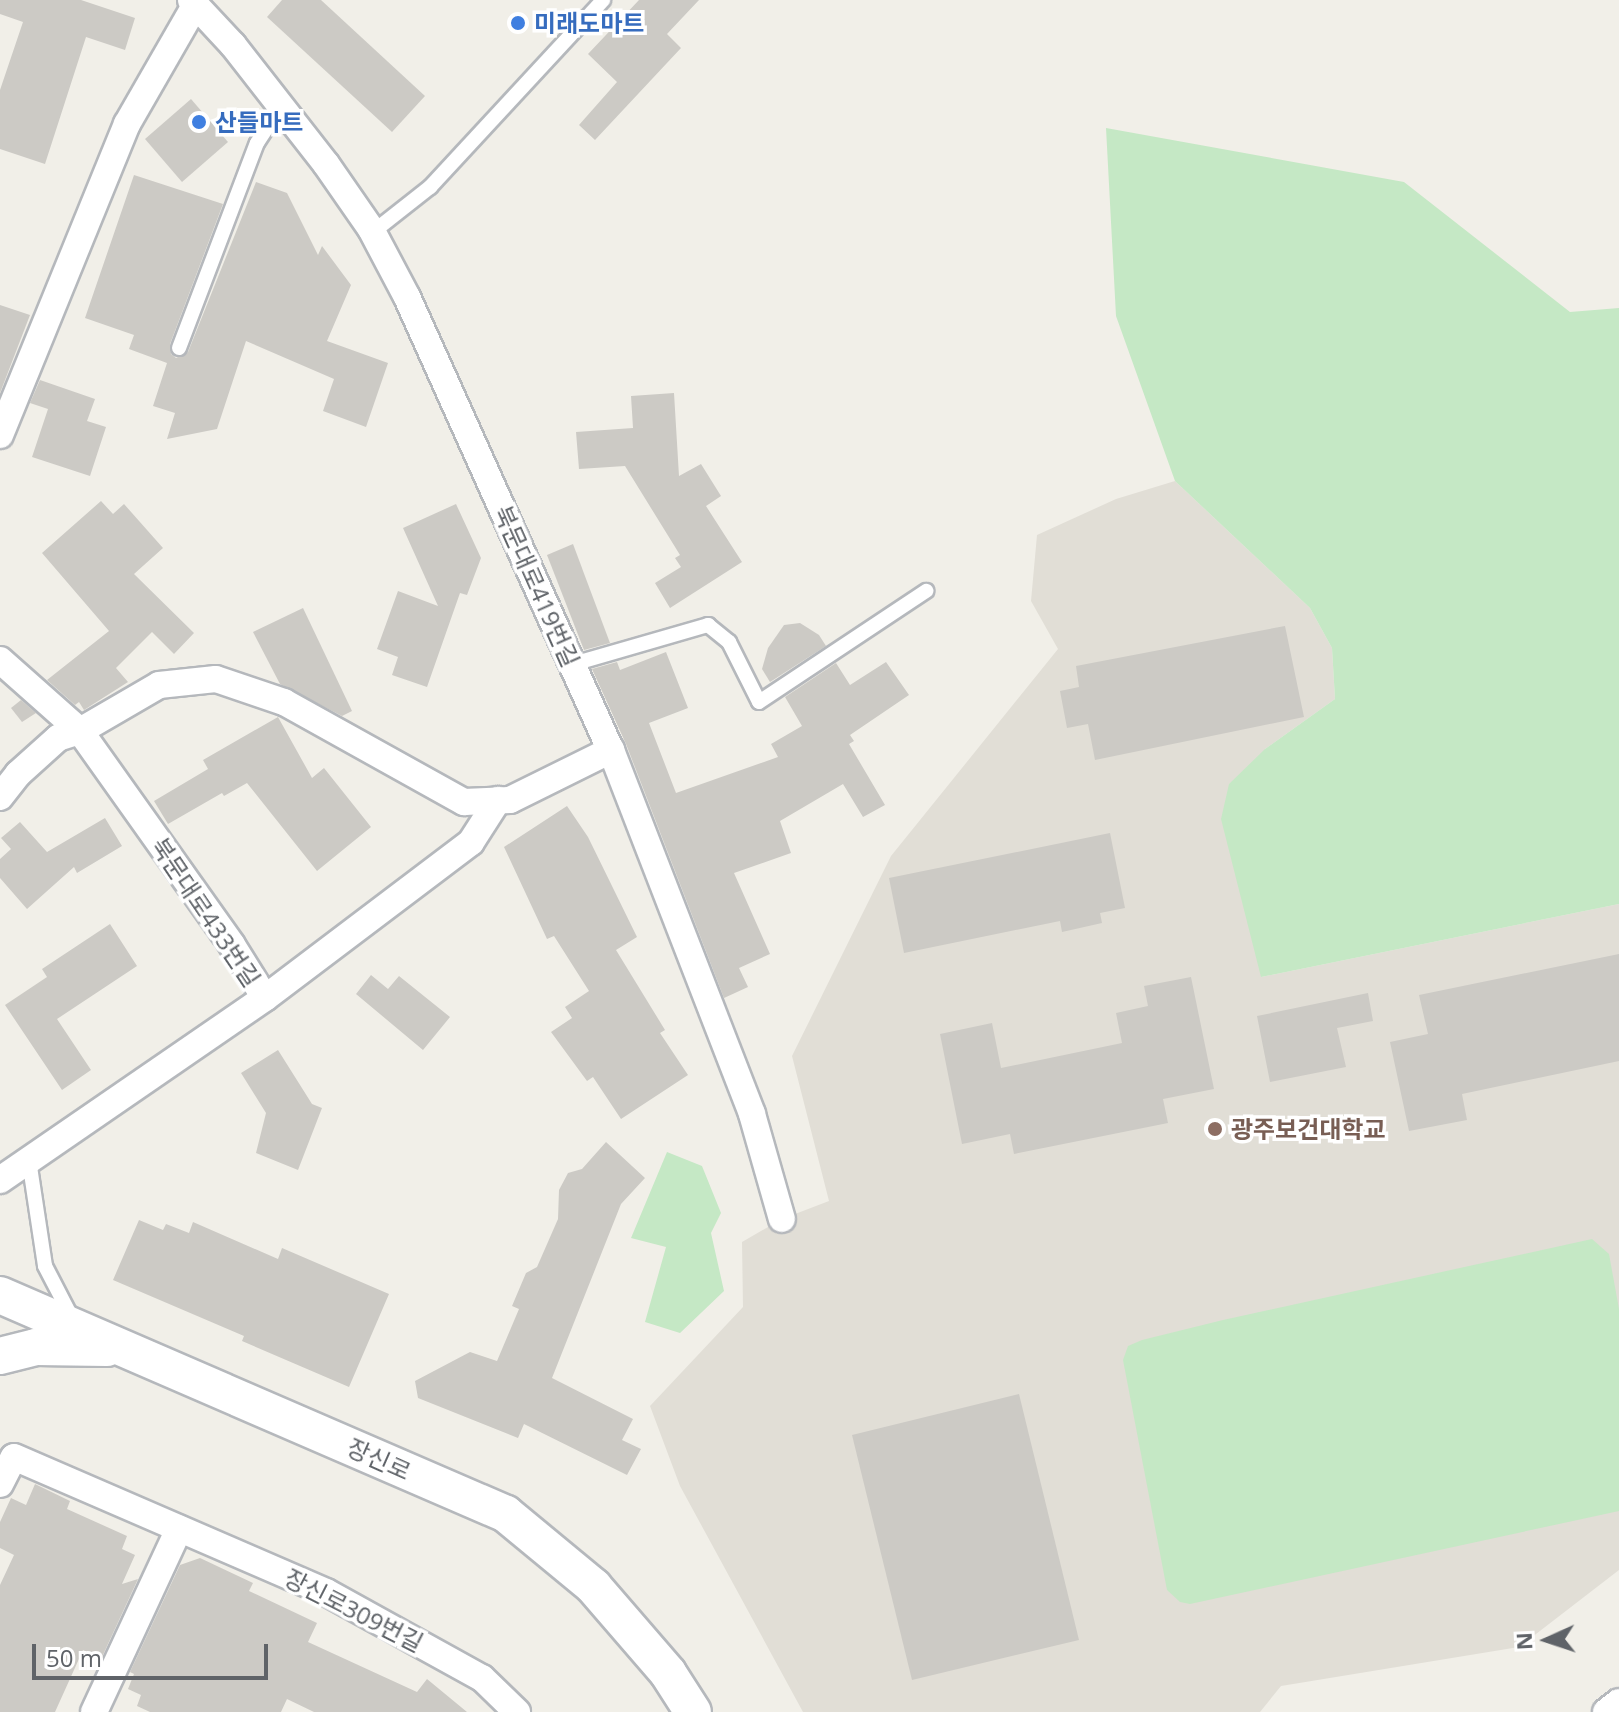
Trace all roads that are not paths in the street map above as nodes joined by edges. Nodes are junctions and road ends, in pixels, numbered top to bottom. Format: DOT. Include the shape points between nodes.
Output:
graph roads {
  1 [pos="603,0"];
  2 [pos="193,2"];
  3 [pos="281,106"];
  4 [pos="373,232"];
  5 [pos="179,348"];
  6 [pos="0,435"];
  7 [pos="926,591"];
  8 [pos="0,660"];
  9 [pos="573,664"];
  10 [pos="80,731"];
  11 [pos="611,750"];
  12 [pos="0,797"];
  13 [pos="498,800"];
  14 [pos="265,998"];
  15 [pos="29,1160"];
  16 [pos="0,1180"];
  17 [pos="782,1219"];
  18 [pos="0,1295"];
  19 [pos="78,1329"];
  20 [pos="125,1348"];
  21 [pos="0,1356"];
  22 [pos="0,1484"];
  23 [pos="179,1529"];
  24 [pos="1619,1702"];
  25 [pos="96,1711"];
  26 [pos="517,1712"];
  27 [pos="693,1712"];
  28 [pos="1606,1712"];
  1 -- 4 [label="lane" via="430,187"];
  2 -- 3 [label="street, 북문대로419번길"];
  2 -- 6 [label="street, 북문대로419번길" via="127,124"];
  3 -- 4 [label="street, 북문대로419번길"];
  3 -- 5 [label="lane" via="257,143"];
  4 -- 9 [label="street, 북문대로419번길"];
  7 -- 9 [label="lane" via="759,702 729,642 708,625"];
  8 -- 10 [label="street, 북문대로433번길"];
  9 -- 11 [label="street, 북문대로419번길"];
  10 -- 12 [label="street" via="58,738"];
  10 -- 13 [label="street" via="159,685 216,679 284,702 464,802"];
  10 -- 14 [label="street, 북문대로433번길"];
  11 -- 13 [label="street" via="510,800"];
  11 -- 17 [label="street, 북문대로419번길" via="752,1114"];
  13 -- 14 [label="street, 북문대로433번길" via="471,842"];
  14 -- 15 [label="street"];
  15 -- 16 [label="street"];
  15 -- 19 [label="lane" via="45,1266"];
  18 -- 19 [label="main road, 장신로"];
  19 -- 20 [label="main road, 장신로"];
  20 -- 21 [label="main road" via="36,1347"];
  20 -- 27 [label="main road, 장신로" via="506,1514 593,1586 668,1673"];
  22 -- 23 [label="street, 장신로309번길" via="14,1457"];
  23 -- 25 [label="street"];
  23 -- 26 [label="street, 장신로309번길" via="326,1592 420,1642 482,1678"];
  24 -- 28 [label="street"];
}
